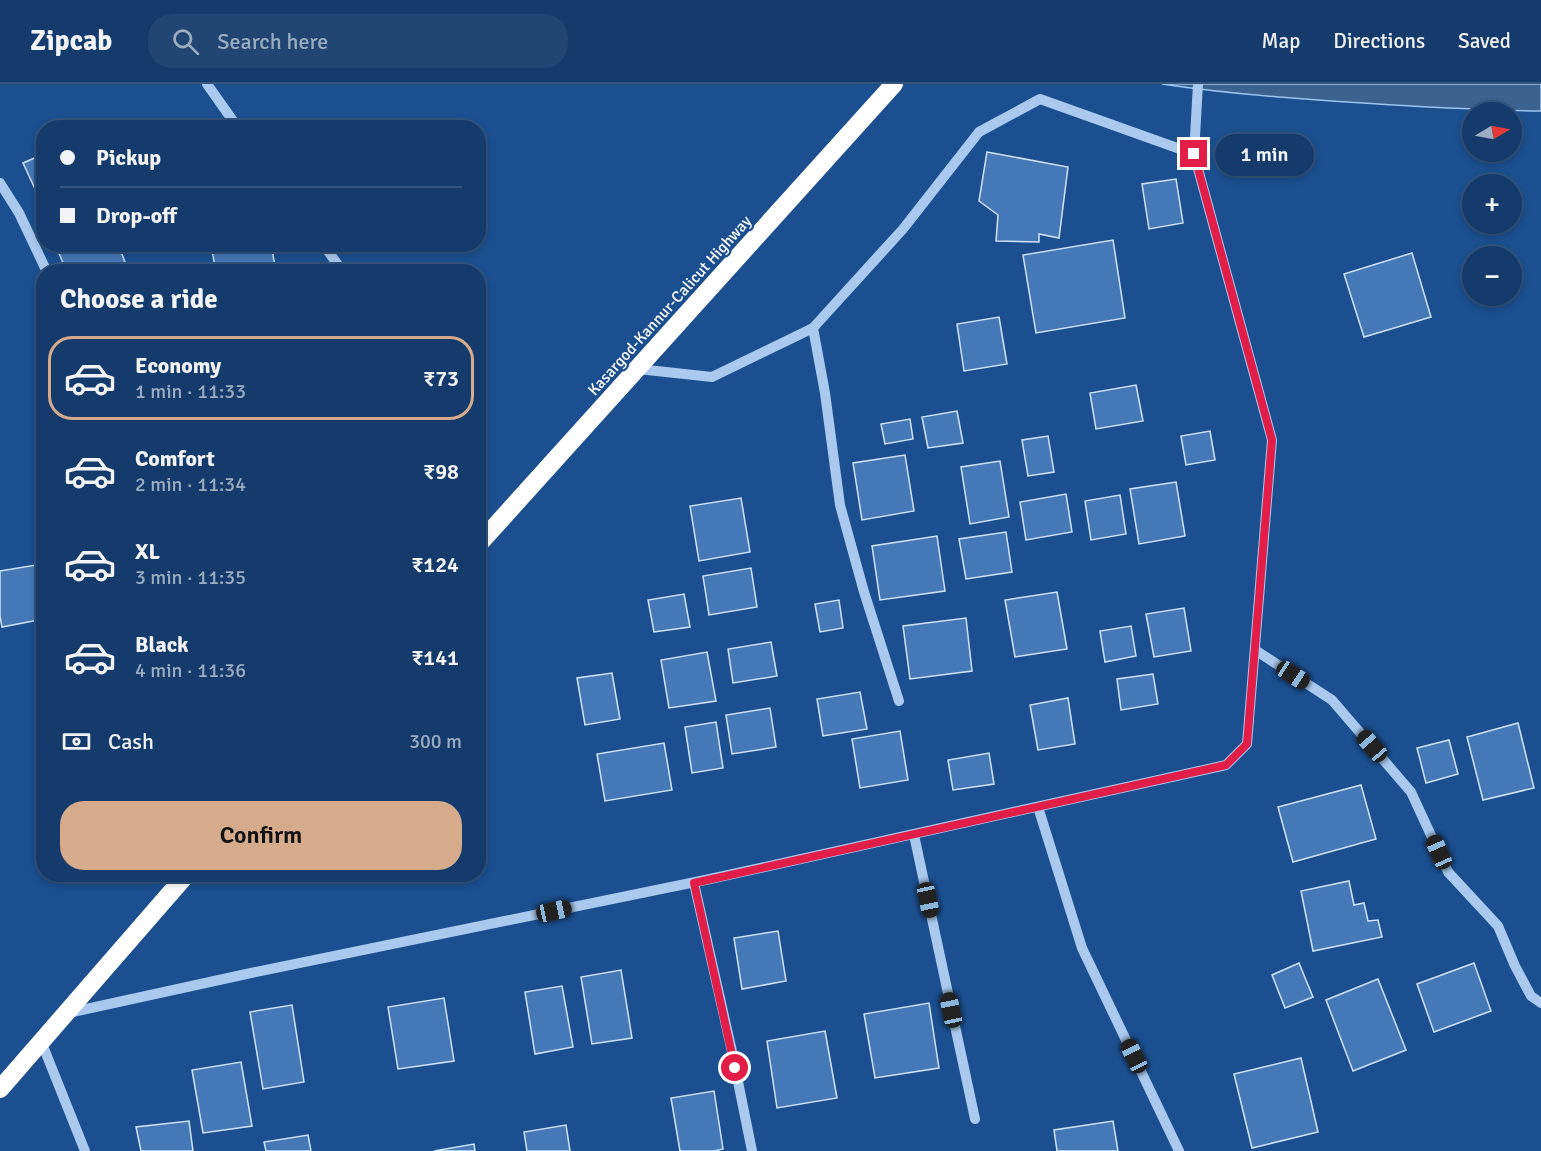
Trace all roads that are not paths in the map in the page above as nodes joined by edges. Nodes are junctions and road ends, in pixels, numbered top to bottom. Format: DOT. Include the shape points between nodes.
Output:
graph roads {
  1 [pos="207,84"];
  2 [pos="1197,84"];
  3 [pos="891,88"];
  4 [pos="232,120"];
  5 [pos="1194,154"];
  6 [pos="0,183"];
  7 [pos="36,249"];
  8 [pos="813,328"];
  9 [pos="638,369"];
  10 [pos="486,536"];
  11 [pos="1255,650"];
  12 [pos="899,701"];
  13 [pos="1038,807"];
  14 [pos="914,835"];
  15 [pos="181,882"];
  16 [pos="694,883"];
  17 [pos="1541,1003"];
  18 [pos="65,1014"];
  19 [pos="41,1041"];
  20 [pos="0,1089"];
  21 [pos="975,1119"];
  22 [pos="85,1151"];
  23 [pos="752,1151"];
  24 [pos="1179,1151"];
  1 -- 4 [label="street"];
  2 -- 5 [label="street"];
  3 -- 9 [label="highway, Kasargod-Kannur-Calicut Highway"];
  5 -- 8 [label="street" via="1040,99 979,132 903,229"];
  5 -- 11 [label="street" via="1272,440"];
  6 -- 7 [label="street"];
  8 -- 9 [label="street" via="712,377"];
  8 -- 12 [label="street" via="840,505"];
  9 -- 10 [label="highway, Kasargod-Kannur-Calicut Highway"];
  11 -- 13 [label="street" via="1247,744 1226,765"];
  11 -- 17 [label="street" via="1332,700 1412,792 1448,872 1498,927 1531,996"];
  13 -- 14 [label="street"];
  13 -- 24 [label="street" via="1082,948"];
  14 -- 16 [label="street"];
  14 -- 21 [label="street"];
  15 -- 18 [label="highway"];
  16 -- 18 [label="street"];
  16 -- 23 [label="street"];
  18 -- 19 [label="highway"];
  19 -- 20 [label="highway"];
  19 -- 22 [label="street"];
}
